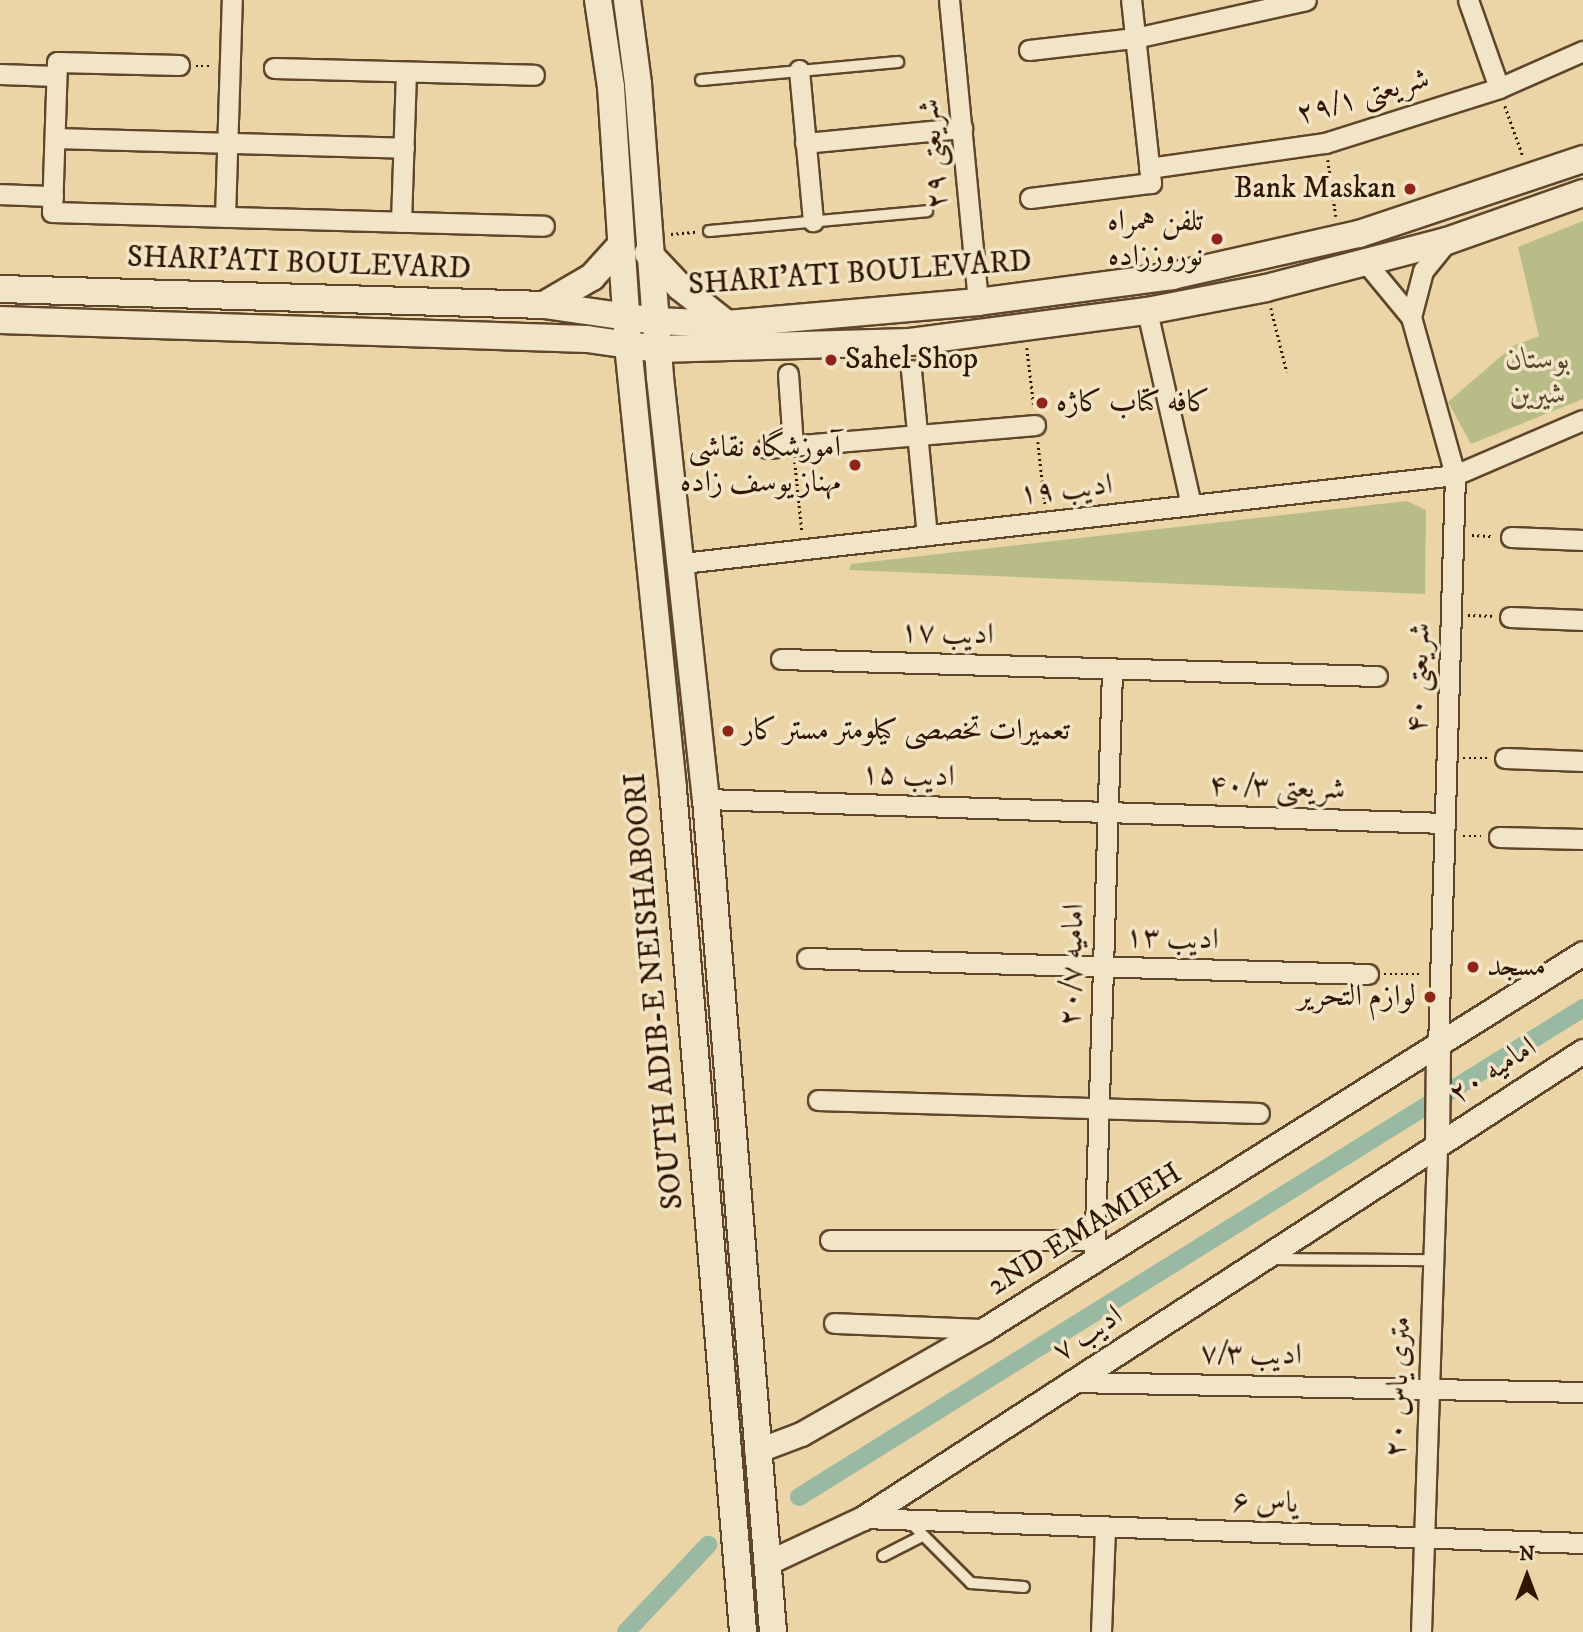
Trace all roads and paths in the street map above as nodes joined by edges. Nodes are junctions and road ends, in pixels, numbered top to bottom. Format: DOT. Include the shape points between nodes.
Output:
graph roads {
  1 [pos="232,0"];
  2 [pos="598,0"];
  3 [pos="626,0"];
  4 [pos="949,0"];
  5 [pos="1131,0"];
  6 [pos="1468,0"];
  7 [pos="1299,1"];
  8 [pos="1135,38"];
  9 [pos="1029,50"];
  10 [pos="1583,51"];
  11 [pos="898,62"];
  12 [pos="179,65"];
  13 [pos="274,68"];
  14 [pos="57,69"];
  15 [pos="799,70"];
  16 [pos="406,72"];
  17 [pos="0,74"];
  18 [pos="534,75"];
  19 [pos="701,80"];
  20 [pos="1499,88"];
  21 [pos="962,128"];
  22 [pos="54,138"];
  23 [pos="227,142"];
  24 [pos="805,143"];
  25 [pos="1325,143"];
  26 [pos="404,148"];
  27 [pos="1523,156"];
  28 [pos="1583,159"];
  29 [pos="1150,176"];
  30 [pos="1583,193"];
  31 [pos="0,194"];
  32 [pos="1030,198"];
  33 [pos="52,204"];
  34 [pos="927,211"];
  35 [pos="1336,216"];
  36 [pos="225,217"];
  37 [pos="813,221"];
  38 [pos="401,222"];
  39 [pos="544,226"];
  40 [pos="709,231"];
  41 [pos="1447,241"];
  42 [pos="648,244"];
  43 [pos="620,246"];
  44 [pos="1368,265"];
  45 [pos="1266,288"];
  46 [pos="0,289"];
  47 [pos="978,302"];
  48 [pos="544,305"];
  49 [pos="1147,311"];
  50 [pos="1411,317"];
  51 [pos="626,318"];
  52 [pos="0,320"];
  53 [pos="655,321"];
  54 [pos="727,324"];
  55 [pos="628,345"];
  56 [pos="658,349"];
  57 [pos="911,370"];
  58 [pos="1287,372"];
  59 [pos="788,374"];
  60 [pos="1583,420"];
  61 [pos="1035,425"];
  62 [pos="916,435"];
  63 [pos="793,446"];
  64 [pos="766,448"];
  65 [pos="1455,475"];
  66 [pos="1191,505"];
  67 [pos="1453,534"];
  68 [pos="927,535"];
  69 [pos="1511,537"];
  70 [pos="1583,540"];
  71 [pos="804,550"];
  72 [pos="684,563"];
  73 [pos="1451,614"];
  74 [pos="1510,617"];
  75 [pos="1583,620"];
  76 [pos="781,659"];
  77 [pos="1112,669"];
  78 [pos="1377,676"];
  79 [pos="1446,757"];
  80 [pos="1505,758"];
  81 [pos="1583,761"];
  82 [pos="706,799"];
  83 [pos="1107,813"];
  84 [pos="1444,829"];
  85 [pos="1499,836"];
  86 [pos="1583,839"];
  87 [pos="1583,953"];
  88 [pos="807,958"];
  89 [pos="1102,967"];
  90 [pos="1368,974"];
  91 [pos="1440,974"];
  92 [pos="1438,1047"];
  93 [pos="1583,1051"];
  94 [pos="818,1100"];
  95 [pos="1098,1108"];
  96 [pos="1259,1113"];
  97 [pos="1437,1144"];
  98 [pos="830,1240"];
  99 [pos="1094,1252"];
  100 [pos="1260,1259"];
  101 [pos="1433,1260"];
  102 [pos="834,1323"];
  103 [pos="985,1329"];
  104 [pos="1072,1382"];
  105 [pos="1429,1387"];
  106 [pos="1583,1392"];
  107 [pos="756,1451"];
  108 [pos="863,1518"];
  109 [pos="908,1521"];
  110 [pos="1105,1528"];
  111 [pos="922,1536"];
  112 [pos="1424,1538"];
  113 [pos="1583,1543"];
  114 [pos="883,1556"];
  115 [pos="767,1563"];
  116 [pos="1024,1587"];
  117 [pos="743,1632"];
  118 [pos="773,1632"];
  119 [pos="1101,1632"];
  120 [pos="1421,1632"];
  1 -- 23 [label="street"];
  2 -- 43 [label="main road, SOUTH ADIB-E NEISHABOORI" via="611,87"];
  3 -- 42 [label="main road" via="638,84"];
  4 -- 21 [label="street, شریعتی ۲۹"];
  5 -- 8 [label="street"];
  6 -- 20 [label="street"];
  7 -- 8 [label="street"];
  8 -- 9 [label="street"];
  8 -- 29 [label="street"];
  10 -- 20 [label="street, شریعتی ۲۹/۱"];
  11 -- 15 [label="lane"];
  12 -- 14 [label="street"];
  13 -- 16 [label="street"];
  14 -- 17 [label="street"];
  14 -- 22 [label="street"];
  15 -- 19 [label="lane"];
  15 -- 24 [label="street"];
  16 -- 18 [label="street"];
  16 -- 26 [label="street"];
  20 -- 25 [label="street, شریعتی ۲۹/۱"];
  20 -- 27 [label="path"];
  21 -- 24 [label="street"];
  21 -- 47 [label="street, شریعتی ۲۹"];
  22 -- 23 [label="street"];
  22 -- 33 [label="street"];
  23 -- 26 [label="street"];
  23 -- 36 [label="street"];
  24 -- 37 [label="street"];
  25 -- 29 [label="street, شریعتی ۲۹/۱"];
  25 -- 35 [label="path"];
  26 -- 38 [label="street"];
  28 -- 47 [label="main road, SHARI'ATI BOULEVARD" via="1360,234 1172,276"];
  29 -- 32 [label="street, شریعتی ۲۹/۱"];
  30 -- 41 [label="main road"];
  31 -- 33 [label="street"];
  33 -- 36 [label="street"];
  34 -- 37 [label="lane"];
  36 -- 38 [label="street"];
  37 -- 40 [label="lane"];
  38 -- 39 [label="street"];
  40 -- 42 [label="path"];
  41 -- 44 [label="main road"];
  41 -- 50 [label="street" via="1423,271"];
  42 -- 53 [label="main road"];
  42 -- 54 [label="main road" via="680,287"];
  43 -- 48 [label="main road" via="593,277"];
  43 -- 51 [label="main road, SOUTH ADIB-E NEISHABOORI"];
  44 -- 45 [label="main road"];
  44 -- 50 [label="street, شریعتی ۴۰"];
  45 -- 49 [label="main road"];
  45 -- 58 [label="path"];
  46 -- 48 [label="main road, SHARI'ATI BOULEVARD"];
  47 -- 54 [label="main road, SHARI'ATI BOULEVARD"];
  48 -- 51 [label="main road, SHARI'ATI BOULEVARD"];
  49 -- 56 [label="main road" via="909,342"];
  49 -- 66 [label="street"];
  50 -- 65 [label="street, شریعتی ۴۰"];
  51 -- 53 [label="main road, SHARI'ATI BOULEVARD"];
  51 -- 55 [label="main road, SOUTH ADIB-E NEISHABOORI"];
  52 -- 55 [label="main road" via="587,338"];
  53 -- 54 [label="main road, SHARI'ATI BOULEVARD"];
  53 -- 56 [label="main road"];
  55 -- 56 [label="main road"];
  55 -- 117 [label="main road, SOUTH ADIB-E NEISHABOORI" via="673,789"];
  56 -- 72 [label="main road"];
  57 -- 62 [label="street"];
  59 -- 63 [label="street"];
  60 -- 65 [label="street, ادیب ۱۹"];
  61 -- 62 [label="street"];
  62 -- 63 [label="street"];
  62 -- 68 [label="street"];
  63 -- 64 [label="street"];
  63 -- 71 [label="path"];
  65 -- 66 [label="street, ادیب ۱۹"];
  65 -- 67 [label="street, شریعتی ۴۰"];
  66 -- 68 [label="street, ادیب ۱۹"];
  67 -- 69 [label="path"];
  67 -- 73 [label="street, شریعتی ۴۰"];
  68 -- 71 [label="street, ادیب ۱۹"];
  69 -- 70 [label="street"];
  71 -- 72 [label="street, ادیب ۱۹"];
  72 -- 82 [label="main road"];
  73 -- 74 [label="path"];
  73 -- 79 [label="street, شریعتی ۴۰"];
  74 -- 75 [label="street"];
  76 -- 77 [label="street, ادیب ۱۷"];
  77 -- 78 [label="street, ادیب ۱۷"];
  77 -- 83 [label="street, امامیه ۲۰/۷"];
  79 -- 80 [label="path"];
  79 -- 84 [label="street, شریعتی ۴۰"];
  80 -- 81 [label="street"];
  82 -- 83 [label="street, ادیب ۱۵"];
  82 -- 107 [label="main road"];
  83 -- 84 [label="street, شریعتی ۴۰/۳"];
  83 -- 89 [label="street, امامیه ۲۰/۷"];
  84 -- 85 [label="path"];
  84 -- 91 [label="street, شریعتی ۴۰"];
  85 -- 86 [label="street"];
  87 -- 92 [label="street, امامیه ۲۰"];
  88 -- 89 [label="street, ادیب ۱۳"];
  89 -- 90 [label="street, ادیب ۱۳"];
  89 -- 95 [label="street, امامیه ۲۰/۷"];
  90 -- 91 [label="path"];
  91 -- 92 [label="street, شریعتی ۴۰"];
  92 -- 97 [label="street"];
  92 -- 99 [label="street, 2ND EMAMIEH"];
  93 -- 97 [label="street, امامیه ۲۰"];
  94 -- 95 [label="street"];
  95 -- 96 [label="street"];
  95 -- 99 [label="street, امامیه ۲۰/۷"];
  97 -- 100 [label="street, ادیب ۷"];
  97 -- 101 [label="street, ۲۰ متری یاس"];
  98 -- 99 [label="street"];
  99 -- 103 [label="street, 2ND EMAMIEH"];
  100 -- 101 [label="lane"];
  100 -- 104 [label="street, ادیب ۷"];
  101 -- 105 [label="street, ۲۰ متری یاس"];
  102 -- 103 [label="street"];
  103 -- 107 [label="street, 2ND EMAMIEH" via="801,1434"];
  104 -- 105 [label="street, ادیب ۷/۳"];
  104 -- 108 [label="street, ادیب ۷"];
  105 -- 106 [label="street, ادیب ۷/۳"];
  105 -- 112 [label="street, ۲۰ متری یاس"];
  107 -- 115 [label="main road"];
  108 -- 109 [label="street, یاس ۶"];
  108 -- 115 [label="street, ادیب ۷"];
  109 -- 110 [label="street, یاس ۶"];
  109 -- 111 [label="lane"];
  110 -- 112 [label="street, یاس ۶"];
  110 -- 119 [label="street"];
  111 -- 114 [label="lane"];
  111 -- 116 [label="lane" via="971,1583"];
  112 -- 113 [label="street, یاس ۶"];
  112 -- 120 [label="street, ۲۰ متری یاس"];
  115 -- 118 [label="main road"];
}
